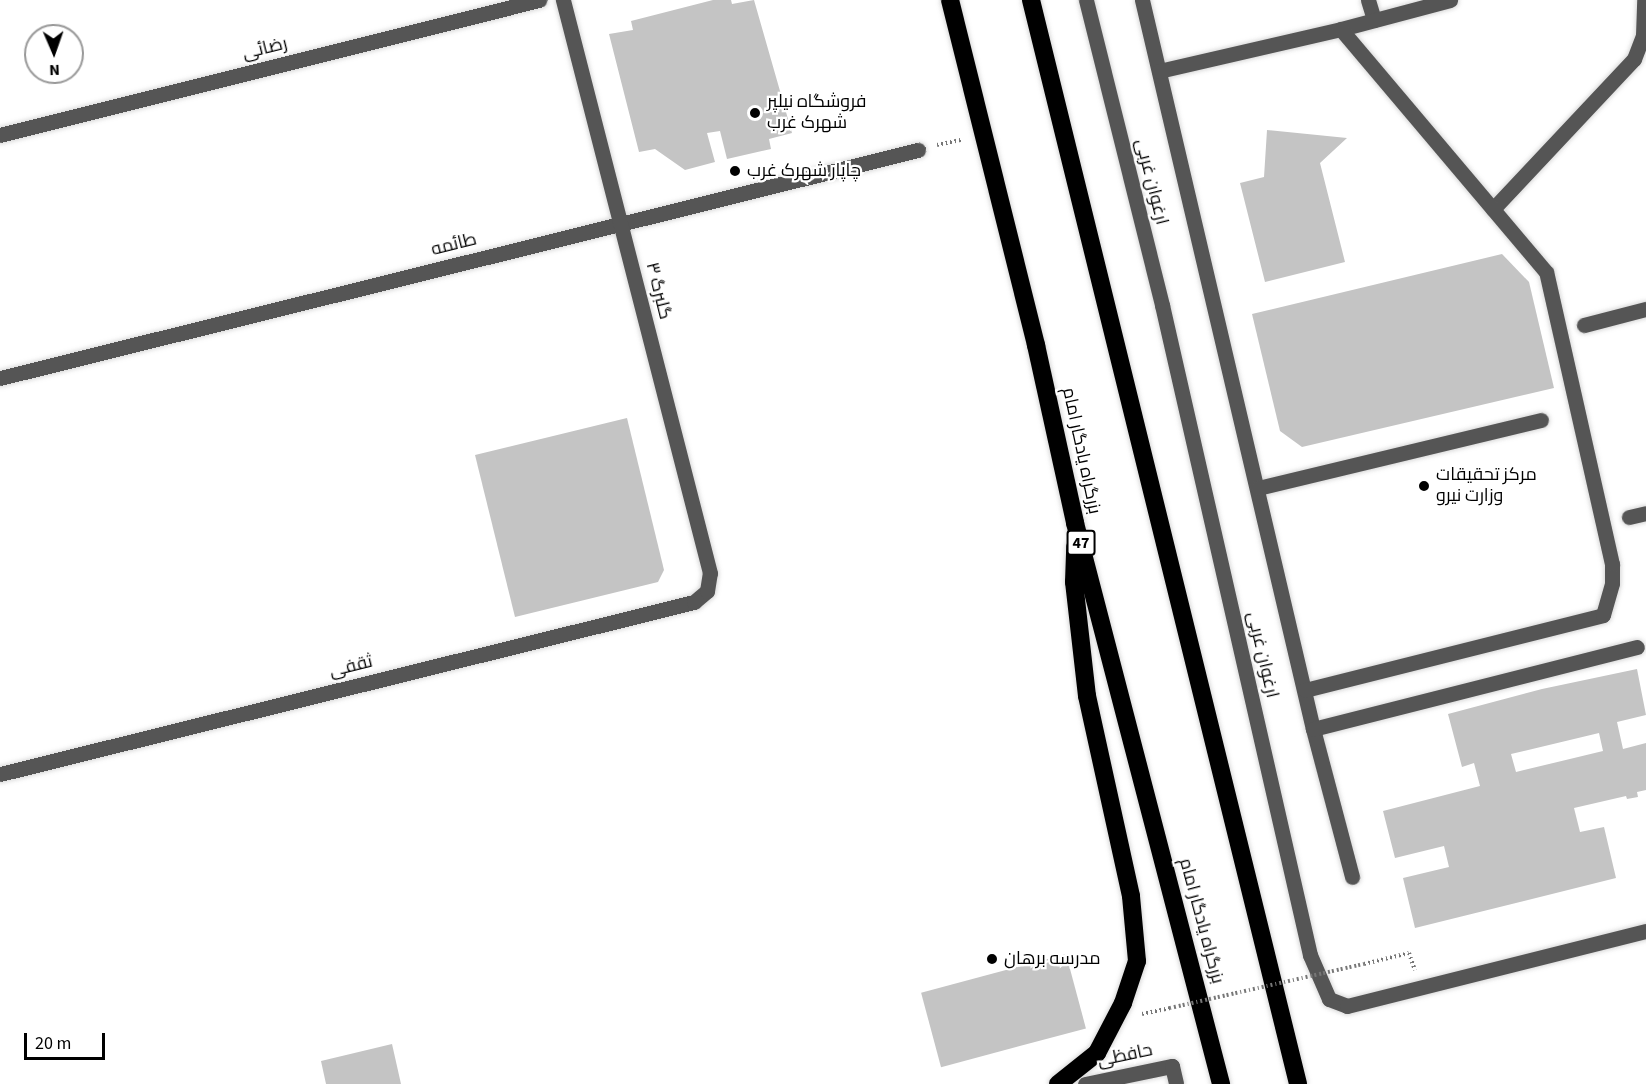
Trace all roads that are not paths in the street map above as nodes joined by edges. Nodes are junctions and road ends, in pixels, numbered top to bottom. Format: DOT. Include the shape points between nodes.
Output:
graph roads {
  1 [pos="538,0"];
  2 [pos="563,0"];
  3 [pos="950,0"];
  4 [pos="1031,0"];
  5 [pos="1086,0"];
  6 [pos="1142,0"];
  7 [pos="1368,0"];
  8 [pos="1450,0"];
  9 [pos="1644,0"];
  10 [pos="1374,20"];
  11 [pos="1341,29"];
  12 [pos="1159,71"];
  13 [pos="0,135"];
  14 [pos="918,150"];
  15 [pos="1493,209"];
  16 [pos="620,224"];
  17 [pos="1646,309"];
  18 [pos="1584,325"];
  19 [pos="0,378"];
  20 [pos="1541,420"];
  21 [pos="1258,488"];
  22 [pos="1646,513"];
  23 [pos="1629,517"];
  24 [pos="1076,523"];
  25 [pos="707,591"];
  26 [pos="1637,647"];
  27 [pos="1305,690"];
  28 [pos="1313,729"];
  29 [pos="0,774"];
  30 [pos="1352,877"];
  31 [pos="1646,932"];
  32 [pos="1058,1084"];
  33 [pos="1085,1084"];
  34 [pos="1176,1084"];
  35 [pos="1221,1084"];
  36 [pos="1298,1084"];
  1 -- 13 [label="street, رضائی"];
  2 -- 16 [label="street, گلبرگ ۳"];
  3 -- 24 [label="highway, بزرگراه یادگار امام / 47" via="986,134"];
  4 -- 36 [label="highway"];
  5 -- 31 [label="street, ارغوان غربی" via="1162,305 1310,955 1329,999 1347,1006"];
  6 -- 12 [label="street"];
  7 -- 10 [label="street"];
  8 -- 10 [label="street"];
  9 -- 15 [label="street" via="1643,34 1634,59"];
  10 -- 11 [label="street"];
  11 -- 12 [label="street"];
  11 -- 15 [label="street"];
  12 -- 21 [label="street"];
  14 -- 16 [label="street, طائمه"];
  15 -- 27 [label="street" via="1546,272 1611,564 1610,601 1603,615"];
  16 -- 19 [label="street, طائمه"];
  16 -- 25 [label="street, گلبرگ ۳" via="710,573"];
  17 -- 18 [label="street"];
  20 -- 21 [label="street"];
  21 -- 27 [label="street"];
  22 -- 23 [label="street"];
  24 -- 32 [label="highway" via="1074,582 1087,696 1131,896 1137,960 1123,1004 1096,1053"];
  24 -- 35 [label="highway, بزرگراه یادگار امام / 47"];
  25 -- 29 [label="street, ثقفی" via="694,602"];
  26 -- 28 [label="street"];
  27 -- 28 [label="street"];
  28 -- 30 [label="street"];
  33 -- 34 [label="street, حافظی" via="1172,1066"];
}
